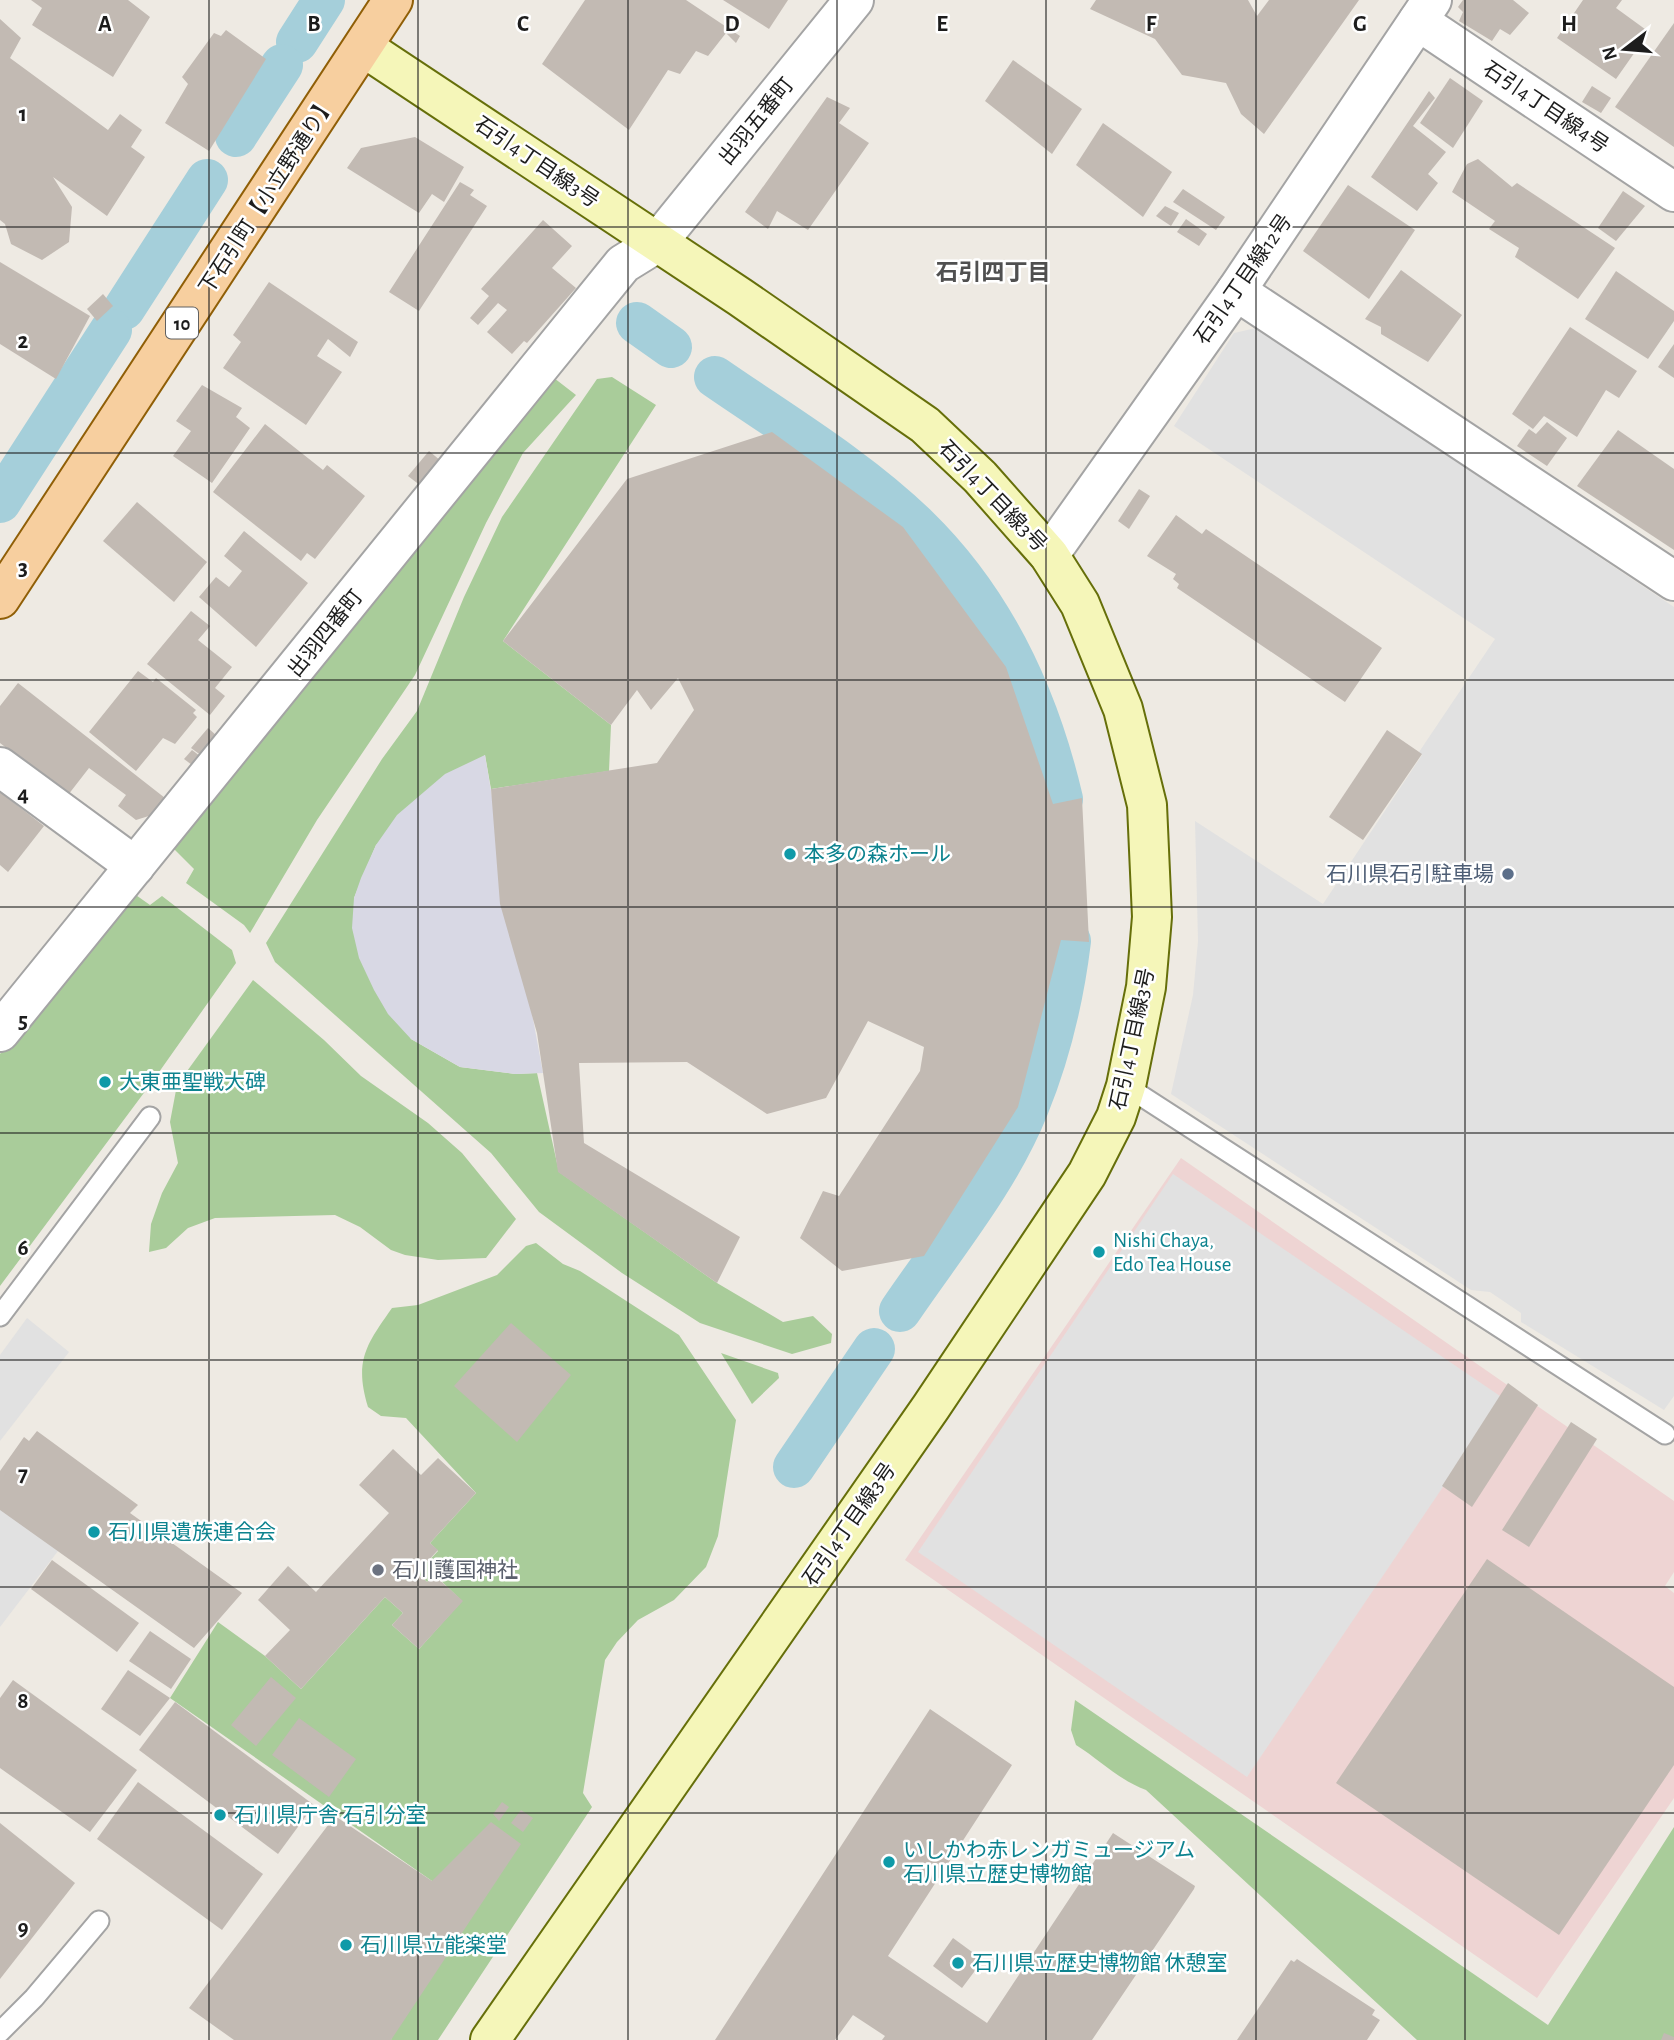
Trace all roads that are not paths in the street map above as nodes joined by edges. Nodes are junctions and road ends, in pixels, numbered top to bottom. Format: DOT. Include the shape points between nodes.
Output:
graph roads {
  1 [pos="393,0"];
  2 [pos="854,0"];
  3 [pos="1425,11"];
  4 [pos="363,47"];
  5 [pos="1674,192"];
  6 [pos="657,243"];
  7 [pos="1236,290"];
  8 [pos="1049,555"];
  9 [pos="1674,581"];
  10 [pos="0,599"];
  11 [pos="0,767"];
  12 [pos="135,866"];
  13 [pos="0,1032"];
  14 [pos="1126,1086"];
  15 [pos="150,1116"];
  16 [pos="0,1316"];
  17 [pos="1665,1434"];
  18 [pos="99,1921"];
  19 [pos="0,2032"];
  20 [pos="490,2040"];
  1 -- 4 [label="main road, 下石引町【小立野通り】 / 10"];
  2 -- 6 [label="street, 出羽五番町"];
  3 -- 5 [label="street, 石引4丁目線4号"];
  3 -- 7 [label="street, 石引4丁目線12号"];
  4 -- 6 [label="street, 石引4丁目線3号"];
  4 -- 10 [label="main road, 下石引町【小立野通り】 / 10"];
  6 -- 8 [label="street, 石引4丁目線3号" via="925,425 980,477"];
  6 -- 12 [label="street, 出羽四番町" via="623,264"];
  7 -- 8 [label="street, 石引4丁目線12号"];
  7 -- 9 [label="street"];
  8 -- 14 [label="street, 石引4丁目線3号" via="1080,604 1107,664 1138,759 1147,805 1150,940 1146,987"];
  11 -- 12 [label="street"];
  12 -- 13 [label="street, 出羽四番町"];
  14 -- 17 [label="lane"];
  14 -- 20 [label="street, 石引4丁目線3号" via="1116,1117 1072,1196"];
  15 -- 16 [label="lane"];
  18 -- 19 [label="lane"];
}
